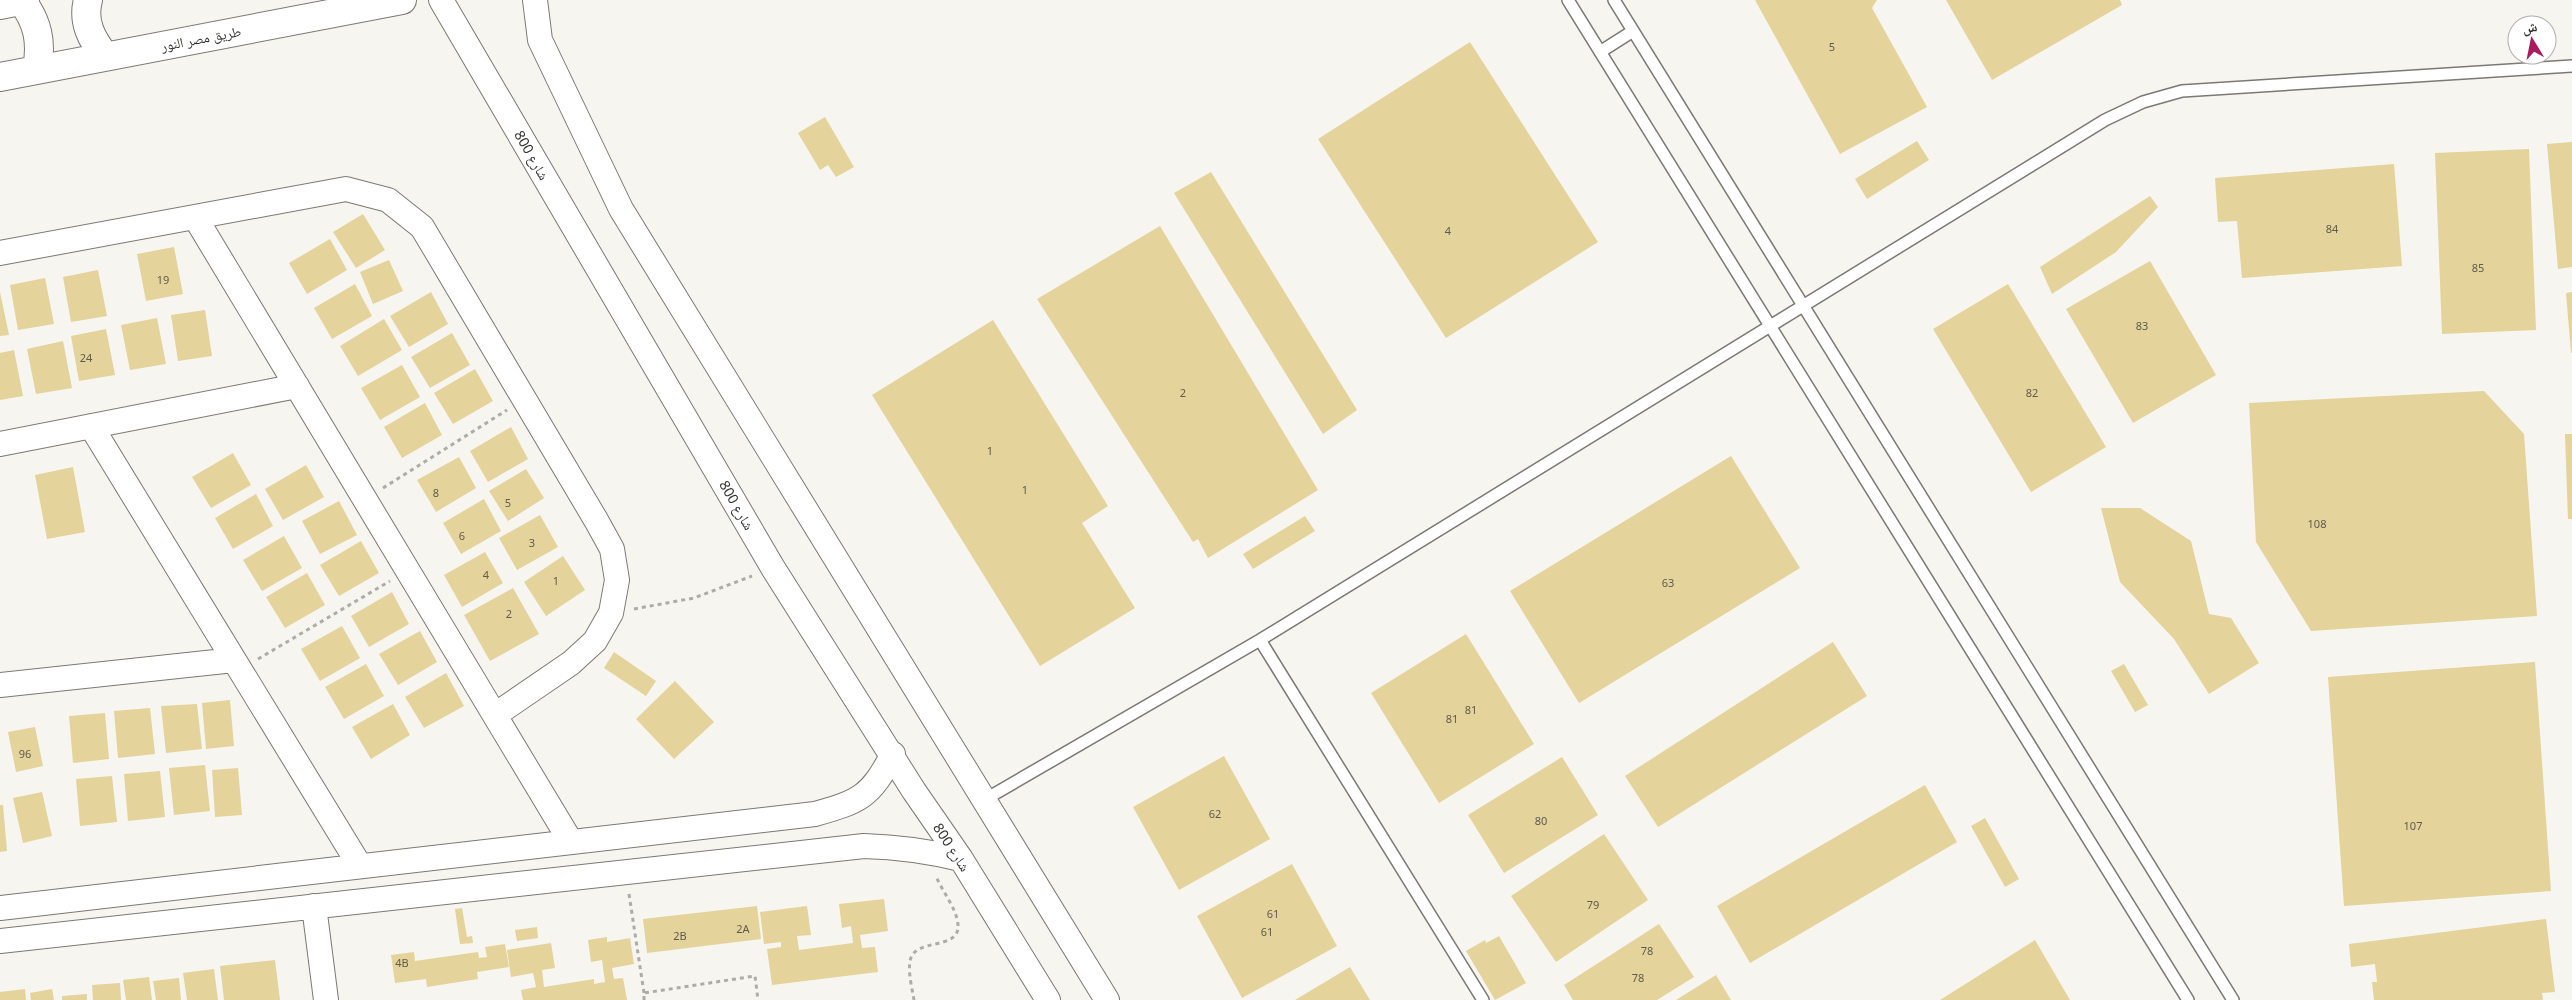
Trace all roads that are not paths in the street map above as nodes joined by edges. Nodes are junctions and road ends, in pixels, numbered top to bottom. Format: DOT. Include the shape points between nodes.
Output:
graph roads {
  1 [pos="23,0"];
  2 [pos="88,0"];
  3 [pos="402,0"];
  4 [pos="441,0"];
  5 [pos="535,0"];
  6 [pos="1568,0"];
  7 [pos="1614,0"];
  8 [pos="0,5"];
  9 [pos="1633,31"];
  10 [pos="1600,52"];
  11 [pos="105,56"];
  12 [pos="2572,66"];
  13 [pos="37,70"];
  14 [pos="0,77"];
  15 [pos="195,217"];
  16 [pos="0,253"];
  17 [pos="1803,306"];
  18 [pos="1770,326"];
  19 [pos="297,386"];
  20 [pos="91,426"];
  21 [pos="0,444"];
  22 [pos="1260,640"];
  23 [pos="237,665"];
  24 [pos="0,686"];
  25 [pos="494,715"];
  26 [pos="893,754"];
  27 [pos="984,800"];
  28 [pos="571,842"];
  29 [pos="961,859"];
  30 [pos="360,866"];
  31 [pos="314,906"];
  32 [pos="0,908"];
  33 [pos="0,940"];
  34 [pos="326,1000"];
  35 [pos="1048,1000"];
  36 [pos="1107,1000"];
  37 [pos="1482,1000"];
  38 [pos="2188,1000"];
  39 [pos="2233,1000"];
  1 -- 8 [label="street"];
  1 -- 13 [label="street" via="39,33"];
  2 -- 11 [label="street" via="87,24 93,42"];
  3 -- 11 [label="street, طريق مصر النور"];
  4 -- 26 [label="street, شارع 800" via="773,568"];
  5 -- 27 [label="street" via="540,40 621,208"];
  6 -- 10 [label="lane"];
  7 -- 9 [label="lane"];
  9 -- 10 [label="lane"];
  9 -- 17 [label="lane"];
  10 -- 18 [label="lane"];
  11 -- 13 [label="street, طريق مصر النور"];
  12 -- 17 [label="lane" via="2182,90 2143,102 2105,120"];
  13 -- 14 [label="street, طريق مصر النور"];
  15 -- 16 [label="street"];
  15 -- 19 [label="street"];
  15 -- 25 [label="street" via="346,189 388,200 422,227 612,549 617,580 611,613 595,641 571,663"];
  17 -- 18 [label="lane"];
  17 -- 39 [label="lane"];
  18 -- 22 [label="lane"];
  18 -- 38 [label="lane"];
  19 -- 20 [label="street"];
  19 -- 25 [label="street"];
  20 -- 21 [label="street"];
  20 -- 23 [label="street"];
  22 -- 27 [label="lane"];
  22 -- 37 [label="lane"];
  23 -- 24 [label="street"];
  23 -- 30 [label="street"];
  25 -- 28 [label="street"];
  26 -- 28 [label="street" via="877,784 849,805 815,814"];
  26 -- 29 [label="street, شارع 800"];
  27 -- 36 [label="street"];
  28 -- 30 [label="street"];
  29 -- 31 [label="street" via="897,846 864,846"];
  29 -- 35 [label="street, شارع 800"];
  30 -- 32 [label="street"];
  31 -- 33 [label="street"];
  31 -- 34 [label="street"];
}
